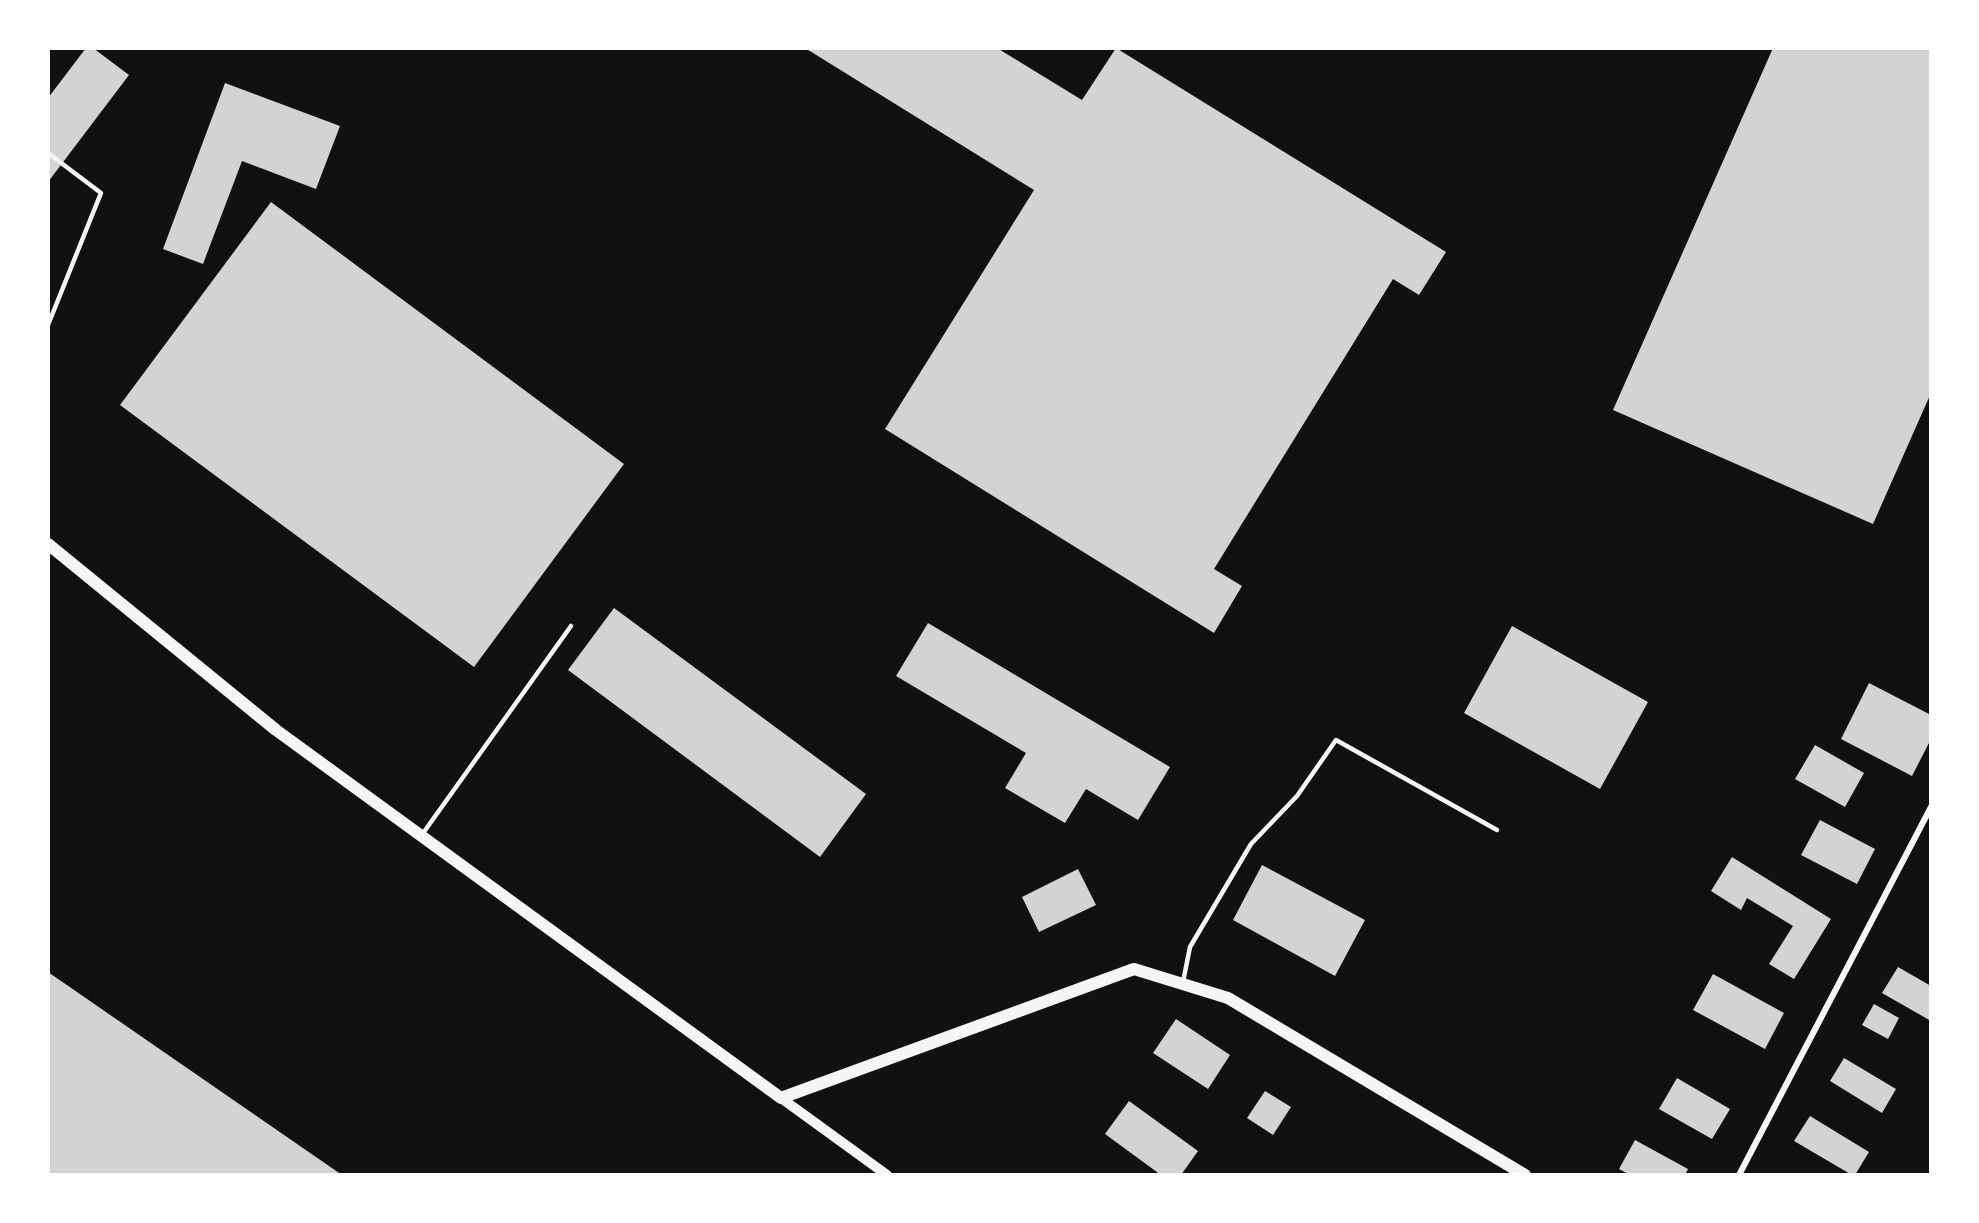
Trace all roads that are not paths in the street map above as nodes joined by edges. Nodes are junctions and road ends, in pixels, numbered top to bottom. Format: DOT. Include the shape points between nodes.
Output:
graph roads {
  1 [pos="48,153"];
  2 [pos="48,325"];
  3 [pos="48,544"];
  4 [pos="571,626"];
  5 [pos="1931,807"];
  6 [pos="1497,830"];
  7 [pos="421,836"];
  8 [pos="1182,984"];
  9 [pos="781,1098"];
  10 [pos="887,1175"];
  11 [pos="1525,1175"];
  12 [pos="1739,1175"];
  1 -- 2 [label="lane" via="101,193"];
  3 -- 7 [label="main road" via="276,730"];
  4 -- 7 [label="lane"];
  5 -- 12 [label="street"];
  6 -- 8 [label="lane" via="1336,740 1297,796 1251,844 1190,947"];
  7 -- 9 [label="main road"];
  8 -- 9 [label="main road" via="1134,969"];
  8 -- 11 [label="main road" via="1228,998"];
  9 -- 10 [label="street"];
}
